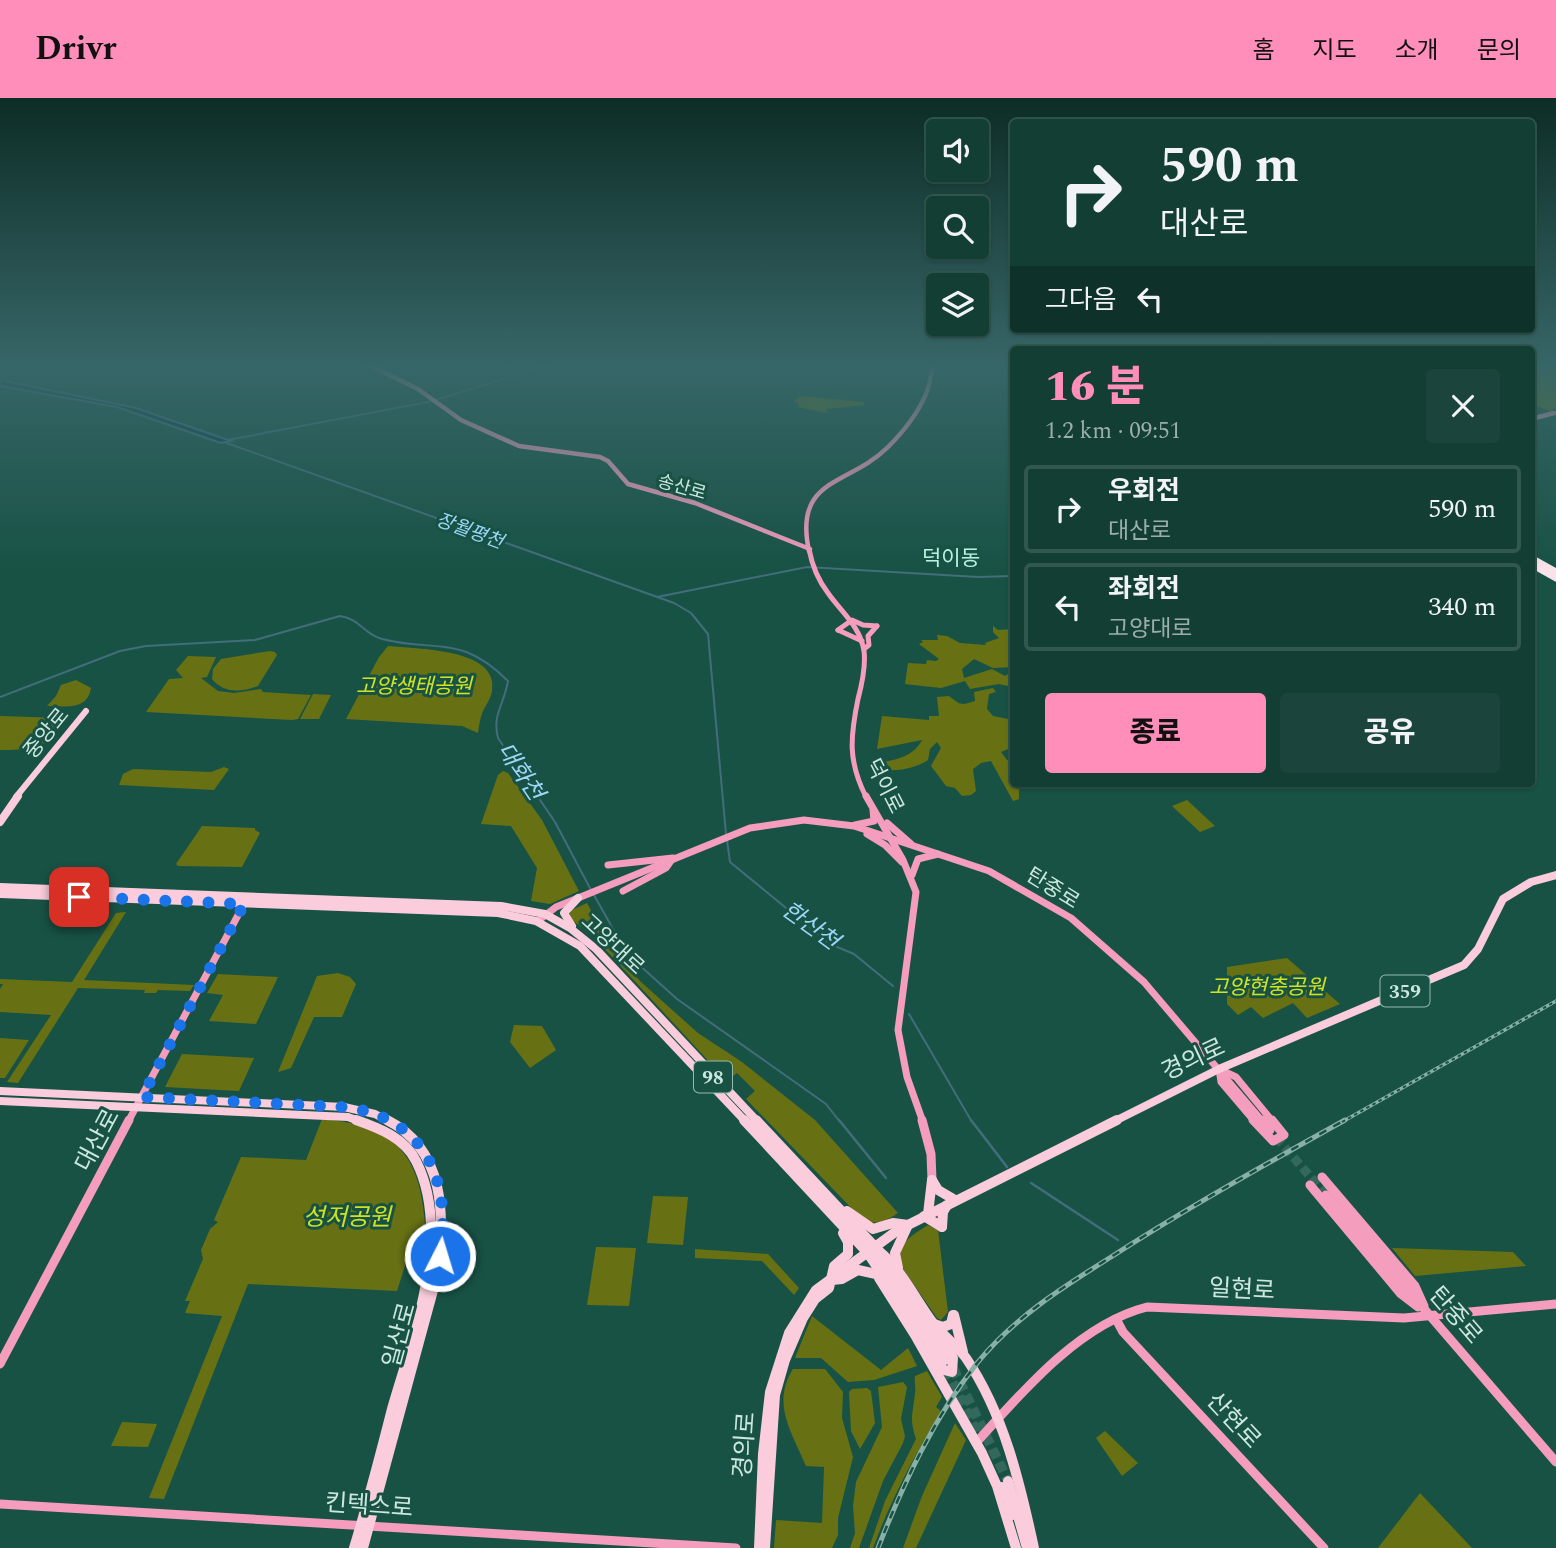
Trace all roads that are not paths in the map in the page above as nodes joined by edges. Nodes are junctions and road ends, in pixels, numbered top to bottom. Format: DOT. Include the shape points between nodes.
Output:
graph roads {
  1 [pos="485,431"];
  2 [pos="901,431"];
  3 [pos="810,549"];
  4 [pos="1535,563"];
  5 [pos="1535,564"];
  6 [pos="1556,572"];
  7 [pos="1556,578"];
  8 [pos="852,620"];
  9 [pos="862,641"];
  10 [pos="864,649"];
  11 [pos="86,711"];
  12 [pos="873,806"];
  13 [pos="3,811"];
  14 [pos="880,816"];
  15 [pos="0,822"];
  16 [pos="854,826"];
  17 [pos="893,839"];
  18 [pos="912,845"];
  19 [pos="940,853"];
  20 [pos="673,858"];
  21 [pos="608,865"];
  22 [pos="911,873"];
  23 [pos="1556,875"];
  24 [pos="0,887"];
  25 [pos="623,891"];
  26 [pos="0,894"];
  27 [pos="581,897"];
  28 [pos="245,900"];
  29 [pos="541,917"];
  30 [pos="582,937"];
  31 [pos="1219,1069"];
  32 [pos="0,1091"];
  33 [pos="0,1101"];
  34 [pos="139,1102"];
  35 [pos="1270,1130"];
  36 [pos="1322,1177"];
  37 [pos="797,1179"];
  38 [pos="932,1180"];
  39 [pos="1310,1185"];
  40 [pos="1326,1195"];
  41 [pos="833,1201"];
  42 [pos="951,1202"];
  43 [pos="926,1215"];
  44 [pos="908,1225"];
  45 [pos="871,1250"];
  46 [pos="899,1272"];
  47 [pos="876,1274"];
  48 [pos="831,1280"];
  49 [pos="1556,1304"];
  50 [pos="1431,1317"];
  51 [pos="1115,1319"];
  52 [pos="934,1325"];
  53 [pos="915,1335"];
  54 [pos="964,1356"];
  55 [pos="945,1361"];
  56 [pos="0,1364"];
  57 [pos="997,1419"];
  58 [pos="976,1443"];
  59 [pos="1556,1462"];
  60 [pos="0,1504"];
  61 [pos="365,1527"];
  62 [pos="354,1548"];
  63 [pos="363,1548"];
  64 [pos="736,1548"];
  65 [pos="759,1548"];
  66 [pos="765,1548"];
  67 [pos="1018,1548"];
  68 [pos="1027,1548"];
  69 [pos="1034,1548"];
  70 [pos="1324,1548"];
  1 -- 3 [label="main road, 송산로" via="519,446 600,457 631,486 695,503"];
  2 -- 3 [label="main road, 덕이로" via="888,448 811,503 804,520"];
  3 -- 8 [label="main road, 덕이로" via="822,586"];
  4 -- 6 [label="highway"];
  5 -- 7 [label="highway"];
  8 -- 9 [label="main road, 덕이로"];
  8 -- 9 [label="main road" via="838,630"];
  8 -- 10 [label="main road" via="877,626"];
  9 -- 10 [label="main road, 덕이로"];
  10 -- 12 [label="main road, 덕이로" via="850,749 855,774"];
  11 -- 13 [label="main road, 중앙로"];
  12 -- 14 [label="main road, 덕이로"];
  12 -- 16 [label="main road" via="874,821"];
  13 -- 15 [label="main road, 중앙로" via="7,814"];
  14 -- 17 [label="main road, 덕이로"];
  14 -- 18 [label="main road"];
  16 -- 17 [label="main road, 탄중로"];
  16 -- 20 [label="main road, 탄중로" via="804,820 763,824"];
  16 -- 22 [label="main road" via="885,845"];
  17 -- 18 [label="main road, 탄중로"];
  17 -- 22 [label="main road, 덕이로"];
  18 -- 19 [label="main road, 탄중로"];
  19 -- 22 [label="main road" via="918,859"];
  19 -- 31 [label="main road, 탄중로" via="1019,886 1083,928 1144,982"];
  20 -- 21 [label="main road" via="661,855 643,862"];
  20 -- 25 [label="main road" via="666,868"];
  20 -- 27 [label="main road"];
  22 -- 38 [label="main road, 덕이로" via="916,892 899,1010 901,1054 927,1133"];
  23 -- 31 [label="main road, 경의로 / 359" via="1529,881 1509,892 1494,912 1482,944 1464,965"];
  24 -- 28 [label="main road, 고양대로 / 98"];
  26 -- 28 [label="main road, 고양대로 / 98"];
  27 -- 29 [label="main road"];
  27 -- 30 [label="main road" via="564,916"];
  28 -- 29 [label="main road, 고양대로 / 98"];
  28 -- 34 [label="main road, 대산로"];
  29 -- 30 [label="main road, 고양대로 / 98"];
  29 -- 37 [label="main road, 고양대로 / 98" via="590,955"];
  30 -- 41 [label="main road, 고양대로 / 98"];
  31 -- 31 [label="main road" via="1220,1082 1269,1139 1283,1135 1236,1077"];
  31 -- 35 [label="main road, 탄중로"];
  31 -- 42 [label="main road, 경의로 / 359"];
  32 -- 34 [label="main road, 일산로"];
  33 -- 34 [label="main road, 일산로"];
  34 -- 56 [label="main road, 대산로"];
  34 -- 61 [label="main road, 일산로" via="365,1121 397,1136 416,1160 430,1202 430,1260"];
  36 -- 50 [label="main road" via="1415,1286"];
  37 -- 45 [label="main road, 고양대로 / 98"];
  37 -- 48 [label="main road" via="848,1242 848,1254 834,1266"];
  38 -- 42 [label="main road"];
  38 -- 43 [label="main road"];
  39 -- 50 [label="main road" via="1401,1294"];
  40 -- 50 [label="main road, 탄중로"];
  41 -- 44 [label="main road" via="869,1228"];
  41 -- 45 [label="main road, 고양대로 / 98"];
  42 -- 43 [label="main road, 경의로 / 359"];
  42 -- 43 [label="main road" via="943,1212 942,1227"];
  43 -- 44 [label="main road, 경의로"];
  44 -- 45 [label="main road, 경의로"];
  44 -- 46 [label="main road" via="895,1253"];
  45 -- 46 [label="main road" via="891,1260"];
  45 -- 47 [label="main road"];
  45 -- 48 [label="main road, 경의로"];
  45 -- 55 [label="main road, 고양대로 / 98"];
  46 -- 52 [label="main road"];
  47 -- 48 [label="main road" via="858,1270"];
  47 -- 53 [label="main road"];
  48 -- 65 [label="main road, 경의로" via="824,1282 801,1312 769,1394"];
  48 -- 66 [label="main road, 경의로" via="803,1318 775,1395"];
  49 -- 50 [label="main road, 일현로"];
  50 -- 51 [label="main road, 일현로" via="1155,1306"];
  50 -- 59 [label="main road, 탄중로"];
  51 -- 57 [label="main road, 일현로" via="1053,1360"];
  51 -- 70 [label="main road, 산현로"];
  52 -- 53 [label="main road" via="953,1358 952,1372 939,1368"];
  52 -- 54 [label="main road"];
  52 -- 54 [label="main road" via="951,1324 954,1315"];
  53 -- 58 [label="main road"];
  54 -- 57 [label="main road"];
  57 -- 58 [label="main road, 일현로"];
  57 -- 69 [label="main road" via="1014,1463"];
  58 -- 67 [label="main road" via="997,1486"];
  60 -- 61 [label="main road, 킨텍스로"];
  61 -- 62 [label="main road, 일산로"];
  61 -- 63 [label="main road, 일산로"];
  61 -- 64 [label="main road, 킨텍스로"];
  67 -- 68 [label="main road" via="1004,1482"];
}
